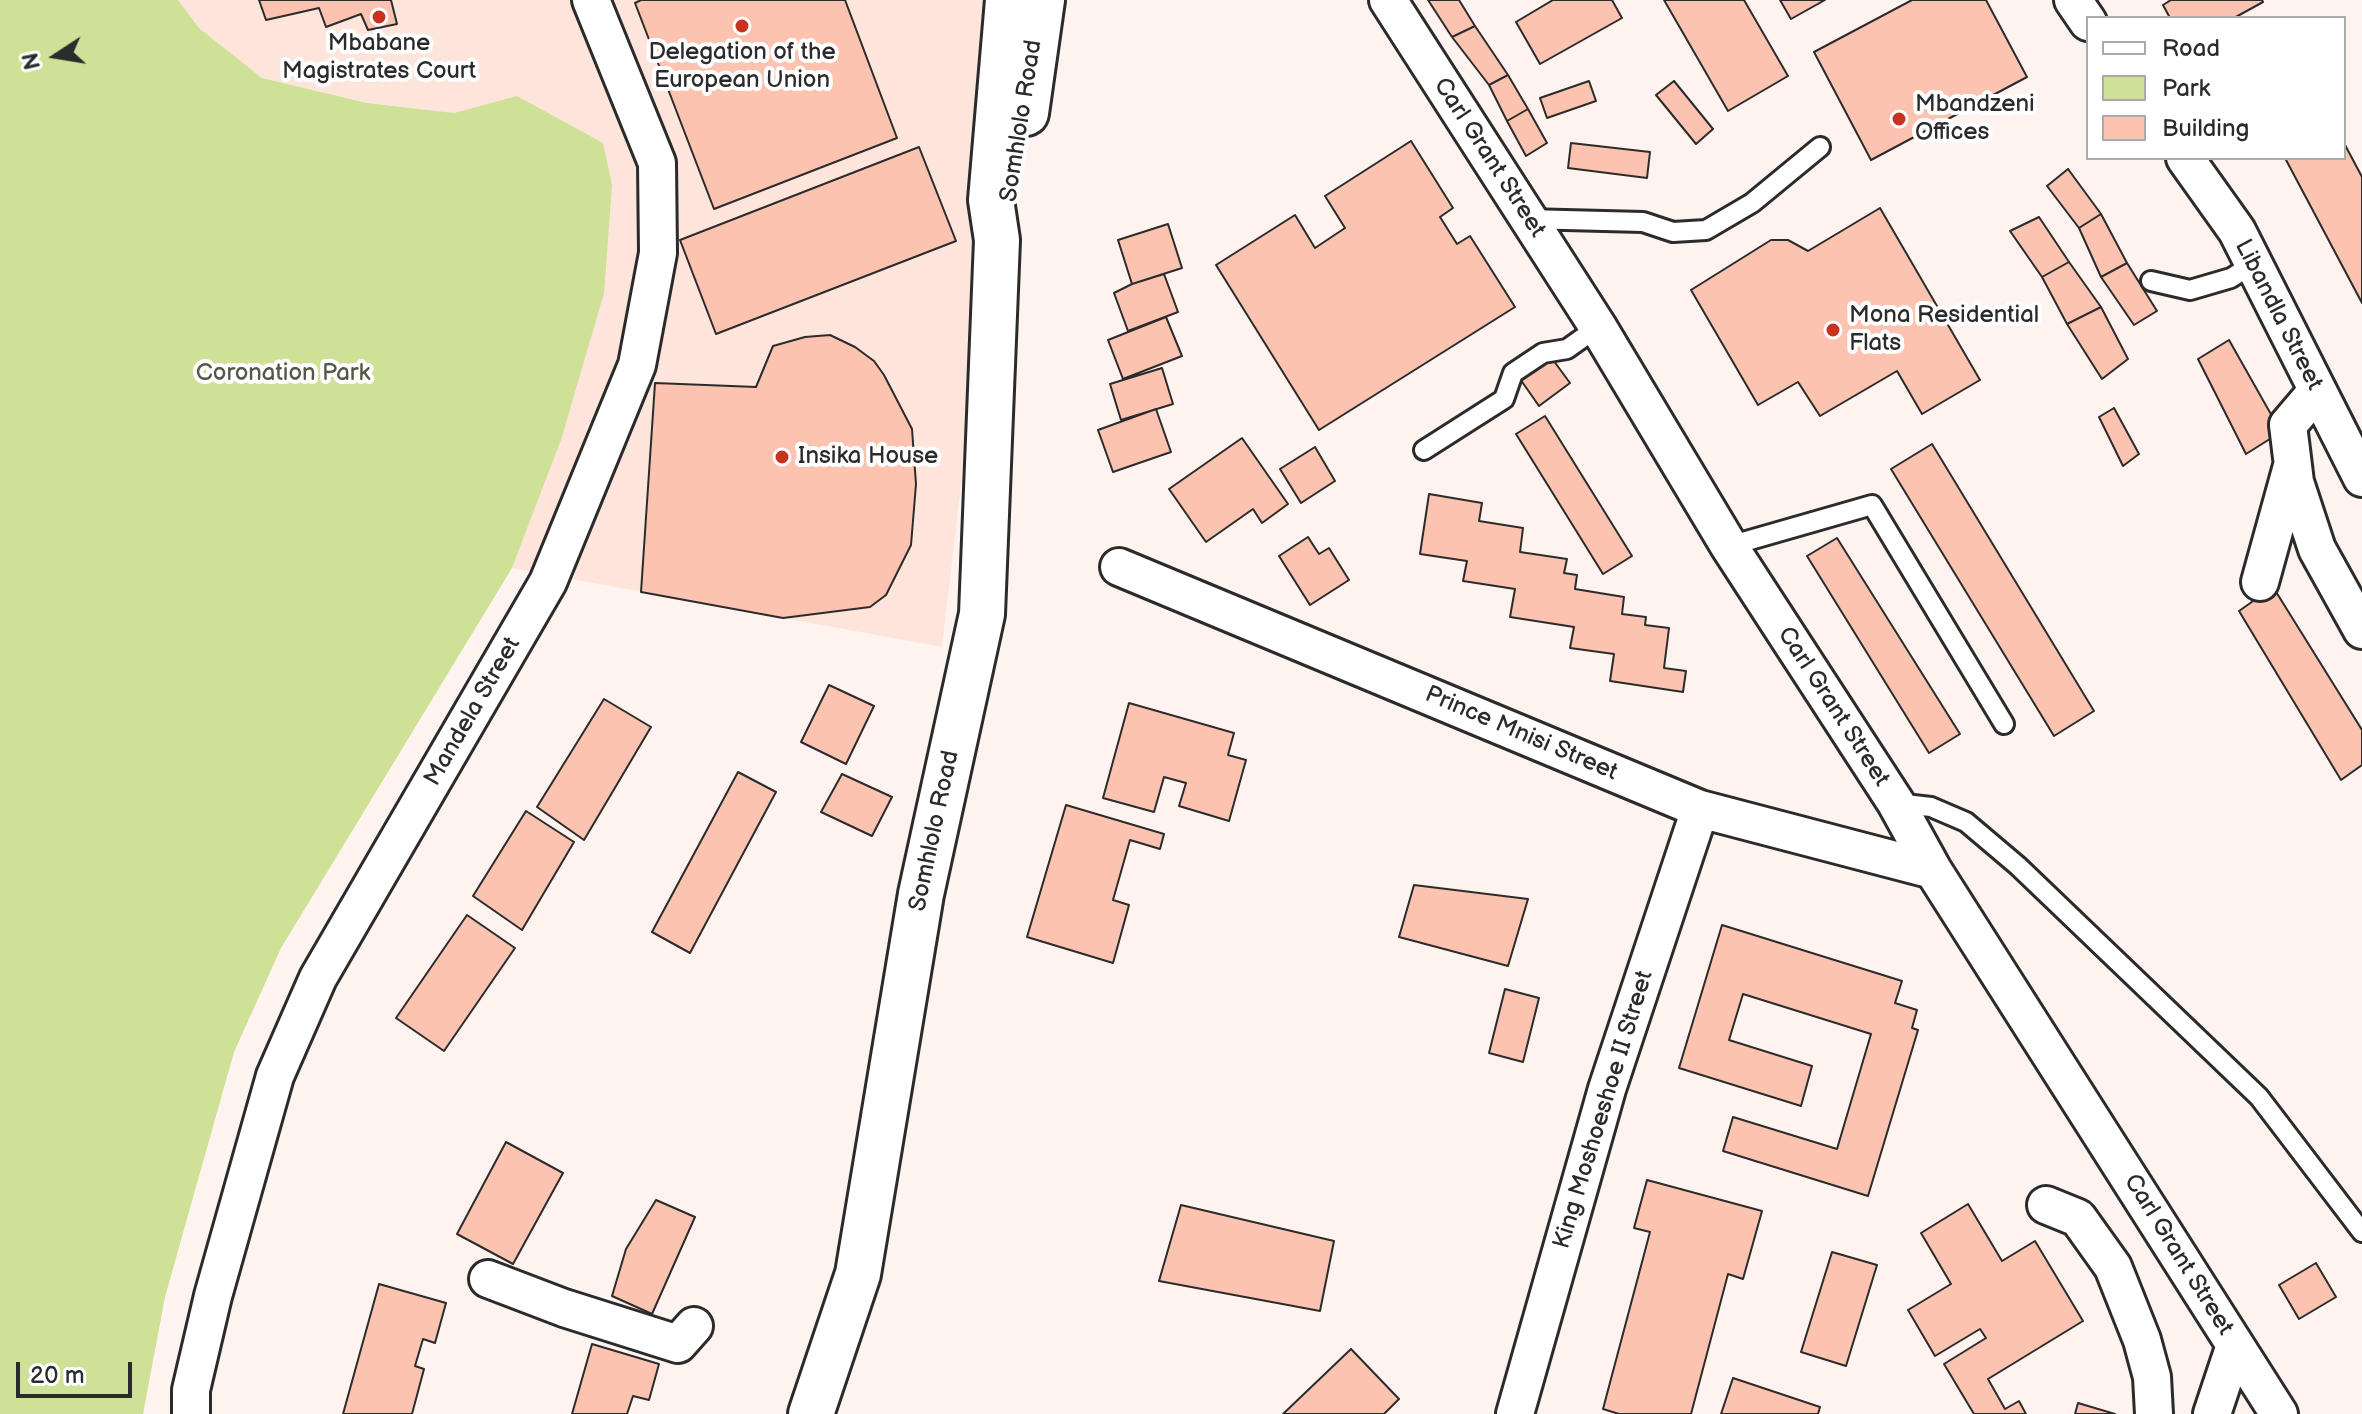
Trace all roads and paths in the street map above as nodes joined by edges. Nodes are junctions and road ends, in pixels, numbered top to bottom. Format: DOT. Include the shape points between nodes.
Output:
graph roads {
  1 [pos="591,0"];
  2 [pos="1008,0"];
  3 [pos="1042,0"];
  4 [pos="1388,0"];
  5 [pos="2073,0"];
  6 [pos="2086,19"];
  7 [pos="1820,147"];
  8 [pos="2186,160"];
  9 [pos="1526,219"];
  10 [pos="997,240"];
  11 [pos="2253,264"];
  12 [pos="2151,281"];
  13 [pos="1598,327"];
  14 [pos="2317,391"];
  15 [pos="1424,450"];
  16 [pos="2293,464"];
  17 [pos="2362,478"];
  18 [pos="1729,546"];
  19 [pos="1119,567"];
  20 [pos="2260,582"];
  21 [pos="2362,630"];
  22 [pos="2004,724"];
  23 [pos="1896,803"];
  24 [pos="1700,809"];
  25 [pos="1933,870"];
  26 [pos="2046,1205"];
  27 [pos="2362,1232"];
  28 [pos="488,1279"];
  29 [pos="694,1326"];
  30 [pos="2235,1345"];
  31 [pos="191,1414"];
  32 [pos="811,1414"];
  33 [pos="1515,1414"];
  34 [pos="2154,1414"];
  35 [pos="2212,1414"];
  36 [pos="2279,1414"];
  1 -- 31 [label="street, Mandela Street" via="657,163 658,253 637,365 548,582 318,978 275,1076 213,1296 191,1390"];
  2 -- 10 [label="main road, Somhlolo Road" via="991,200"];
  3 -- 10 [label="main road, Somhlolo Road" via="1019,163"];
  4 -- 9 [label="street, Carl Grant Street"];
  5 -- 6 [label="street"];
  7 -- 9 [label="lane" via="1752,203 1706,230 1673,232 1643,222"];
  8 -- 11 [label="street, Libandla Street" via="2237,231"];
  9 -- 13 [label="street, Carl Grant Street"];
  10 -- 32 [label="main road, Somhlolo Road" via="982,614 921,894 858,1274"];
  11 -- 12 [label="lane" via="2231,278 2190,290"];
  11 -- 14 [label="street, Libandla Street"];
  13 -- 15 [label="lane" via="1567,349 1543,353 1513,373 1504,399"];
  13 -- 18 [label="street, Carl Grant Street"];
  14 -- 16 [label="street" via="2288,425"];
  14 -- 17 [label="street, Libandla Street"];
  16 -- 20 [label="street"];
  16 -- 21 [label="street" via="2317,549"];
  18 -- 22 [label="lane" via="1872,505"];
  18 -- 23 [label="street, Carl Grant Street"];
  19 -- 24 [label="street, Prince Mnisi Street"];
  23 -- 25 [label="street, Carl Grant Street"];
  23 -- 27 [label="lane" via="1931,807 1966,822 2018,866 2259,1097"];
  24 -- 25 [label="street, Prince Mnisi Street"];
  24 -- 33 [label="street, King Moshoeshoe II Street" via="1607,1089"];
  25 -- 30 [label="street, Carl Grant Street"];
  26 -- 34 [label="street" via="2078,1218 2113,1267 2142,1340"];
  28 -- 29 [label="street" via="678,1344"];
  30 -- 35 [label="street"];
  30 -- 36 [label="street, Carl Grant Street"];
}
